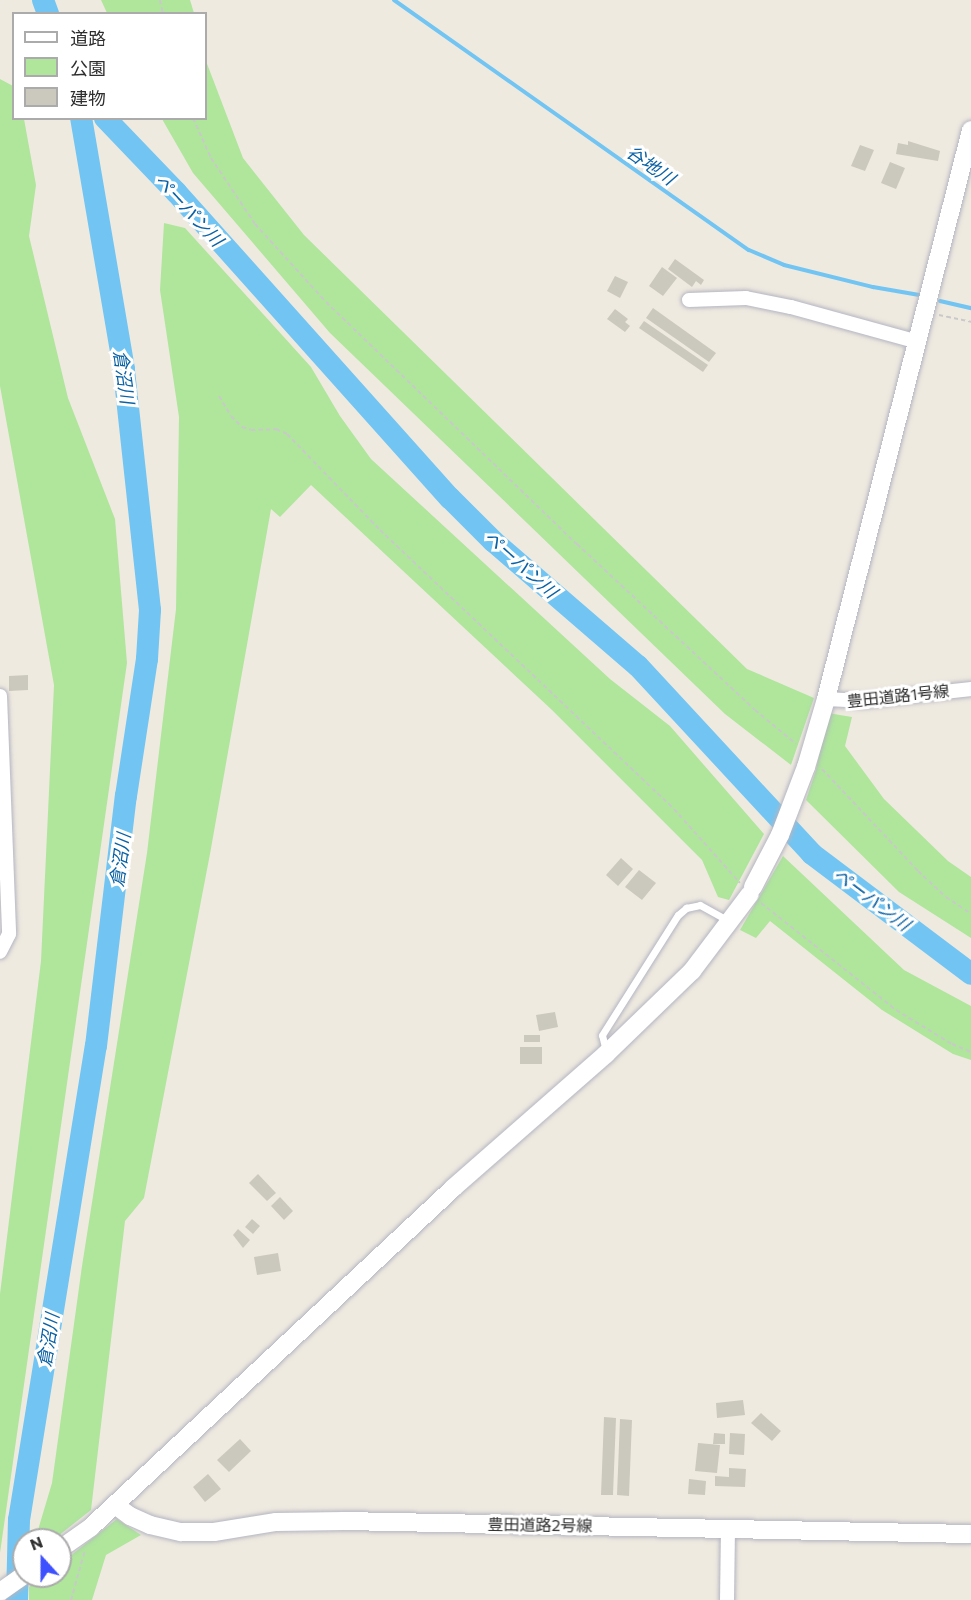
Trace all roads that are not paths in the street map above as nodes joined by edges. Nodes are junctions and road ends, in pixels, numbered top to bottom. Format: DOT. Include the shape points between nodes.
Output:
graph roads {
  1 [pos="971,130"];
  2 [pos="689,300"];
  3 [pos="918,342"];
  4 [pos="971,689"];
  5 [pos="0,696"];
  6 [pos="826,699"];
  7 [pos="729,921"];
  8 [pos="0,952"];
  9 [pos="606,1054"];
  10 [pos="115,1505"];
  11 [pos="728,1529"];
  12 [pos="971,1534"];
  13 [pos="72,1541"];
  14 [pos="727,1600"];
  1 -- 3 [label="street"];
  2 -- 3 [label="street" via="746,298"];
  3 -- 6 [label="street"];
  4 -- 6 [label="street, 豊田道路1号線" via="862,701"];
  5 -- 8 [label="street" via="9,934"];
  6 -- 7 [label="street" via="780,835 751,891"];
  7 -- 9 [label="street" via="692,971"];
  7 -- 9 [label="lane" via="700,905 686,908 678,915 602,1035"];
  9 -- 10 [label="street" via="453,1188"];
  10 -- 11 [label="street, 豊田道路2号線" via="150,1525 181,1532 214,1532 276,1522 344,1521"];
  10 -- 13 [label="street"];
  11 -- 12 [label="street, 豊田道路2号線"];
  11 -- 14 [label="street"];
}
